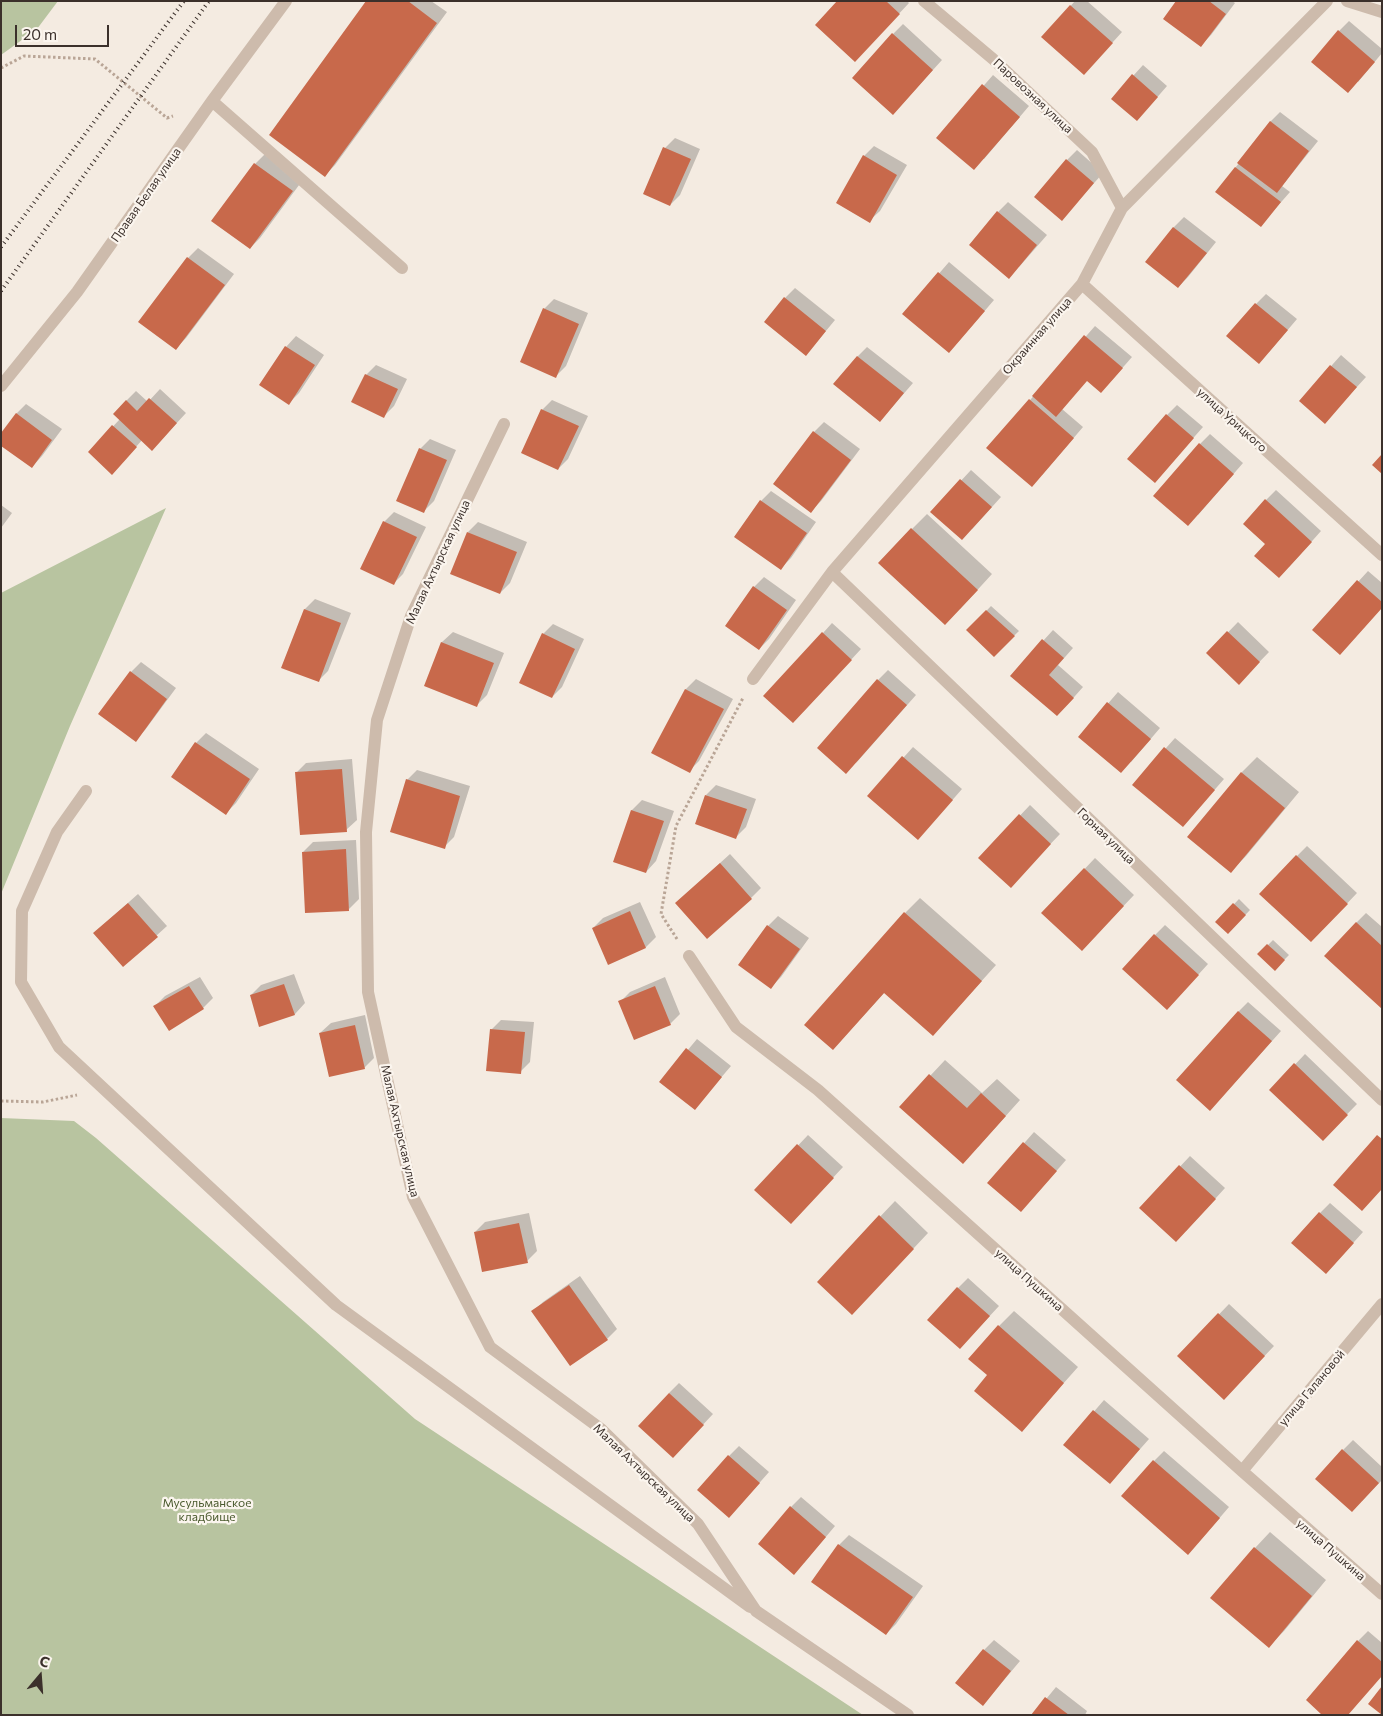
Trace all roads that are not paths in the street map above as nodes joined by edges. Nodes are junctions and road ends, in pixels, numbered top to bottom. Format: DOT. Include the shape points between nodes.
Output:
graph roads {
  1 [pos="286,1"];
  2 [pos="924,1"];
  3 [pos="1327,1"];
  4 [pos="1347,1"];
  5 [pos="1382,12"];
  6 [pos="212,101"];
  7 [pos="1122,208"];
  8 [pos="402,268"];
  9 [pos="1082,284"];
  10 [pos="1,386"];
  11 [pos="504,424"];
  12 [pos="1382,555"];
  13 [pos="832,572"];
  14 [pos="753,680"];
  15 [pos="86,791"];
  16 [pos="689,956"];
  17 [pos="1382,1100"];
  18 [pos="1382,1304"];
  19 [pos="1242,1471"];
  20 [pos="1382,1594"];
  21 [pos="756,1611"];
  22 [pos="908,1715"];
  1 -- 6 [label="street, Правая Белая улица"];
  2 -- 7 [label="street, Паровозная улица" via="993,59 1092,152"];
  3 -- 7 [label="street, Окраинная улица"];
  4 -- 5 [label="street"];
  6 -- 8 [label="street"];
  6 -- 10 [label="street, Правая Белая улица" via="77,292"];
  7 -- 9 [label="street, Окраинная улица"];
  9 -- 12 [label="street, улица Урицкого"];
  9 -- 13 [label="street, Окраинная улица"];
  11 -- 21 [label="street, Малая Ахтырская улица" via="410,616 377,720 366,832 368,992 413,1197 490,1347 601,1429 698,1524"];
  13 -- 14 [label="street, Окраинная улица"];
  13 -- 17 [label="street, Горная улица"];
  15 -- 21 [label="street" via="57,832 22,911 21,982 59,1047 336,1305"];
  16 -- 19 [label="street, улица Пушкина" via="736,1028 818,1090"];
  18 -- 19 [label="street, улица Галановой"];
  19 -- 20 [label="street, улица Пушкина"];
  21 -- 22 [label="street, Малая Ахтырская улица"];
}
